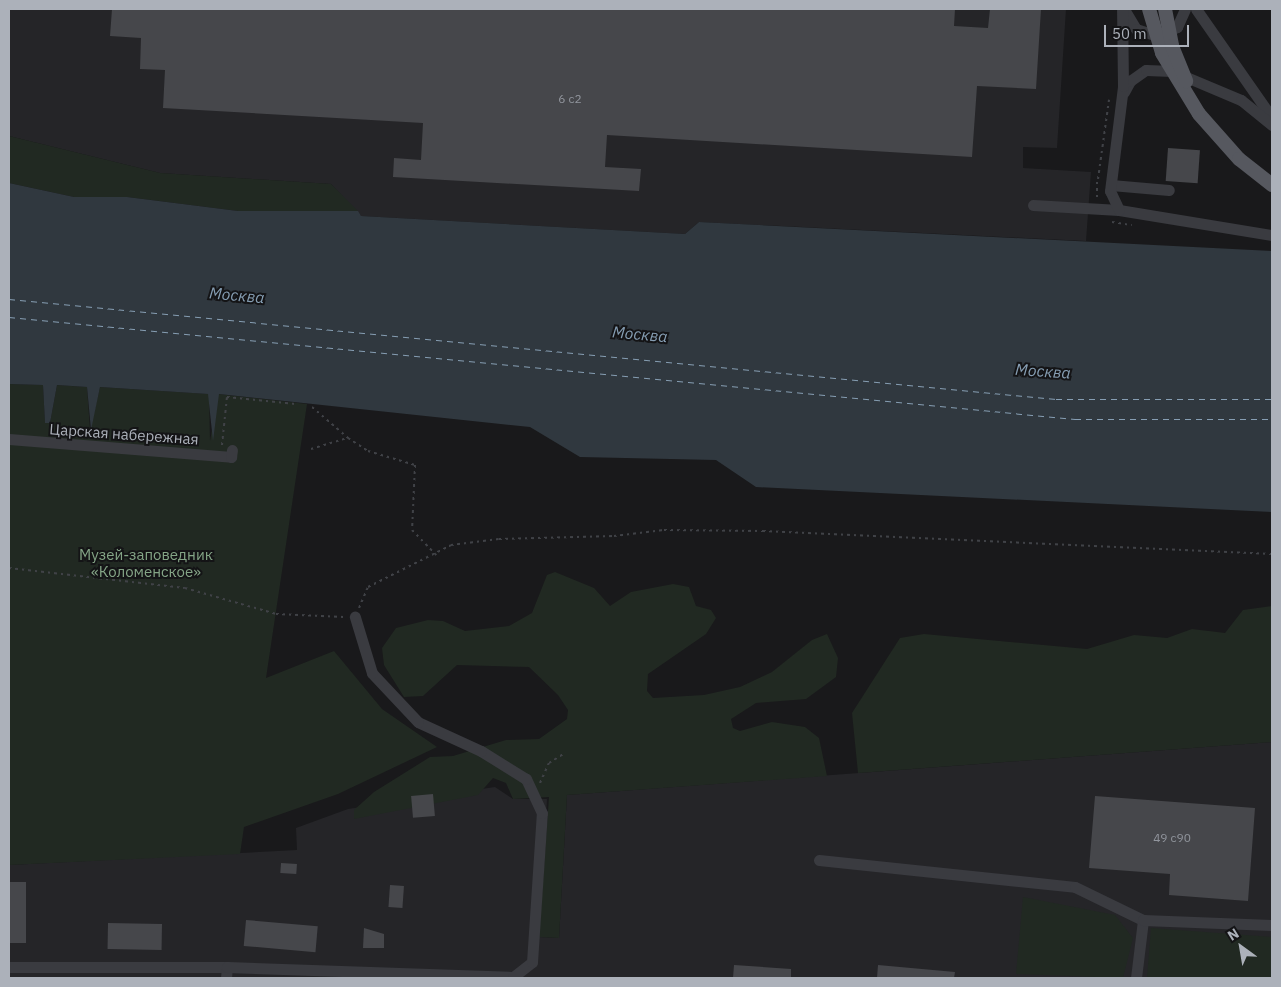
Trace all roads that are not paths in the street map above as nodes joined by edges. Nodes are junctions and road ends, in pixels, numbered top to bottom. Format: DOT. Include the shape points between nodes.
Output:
graph roads {
  1 [pos="1123,9"];
  2 [pos="1149,9"];
  3 [pos="1165,9"];
  4 [pos="1185,9"];
  5 [pos="1196,9"];
  6 [pos="1122,97"];
  7 [pos="1199,114"];
  8 [pos="1272,118"];
  9 [pos="1272,125"];
  10 [pos="1111,185"];
  11 [pos="1272,185"];
  12 [pos="1169,190"];
  13 [pos="1033,205"];
  14 [pos="1120,210"];
  15 [pos="1272,235"];
  16 [pos="9,439"];
  17 [pos="227,450"];
  18 [pos="355,617"];
  19 [pos="819,860"];
  20 [pos="1143,920"];
  21 [pos="1272,925"];
  22 [pos="9,967"];
  23 [pos="226,973"];
  24 [pos="1136,978"];
  1 -- 4 [label="street" via="1136,29 1157,36 1176,27"];
  1 -- 6 [label="street"];
  2 -- 7 [label="main road, bridge" via="1162,53"];
  3 -- 7 [label="main road, bridge" via="1172,46"];
  5 -- 8 [label="street"];
  6 -- 9 [label="street" via="1138,74 1172,71 1241,100"];
  6 -- 10 [label="street"];
  7 -- 11 [label="main road" via="1240,159"];
  10 -- 12 [label="street"];
  10 -- 14 [label="street"];
  13 -- 14 [label="street"];
  14 -- 15 [label="street"];
  16 -- 17 [label="street, Царская набережная" via="230,457"];
  18 -- 23 [label="street" via="372,673 418,722 481,751 526,779 542,813 532,962 513,977"];
  19 -- 20 [label="street" via="1075,887"];
  20 -- 21 [label="street"];
  20 -- 24 [label="street"];
  22 -- 23 [label="street"];
}
